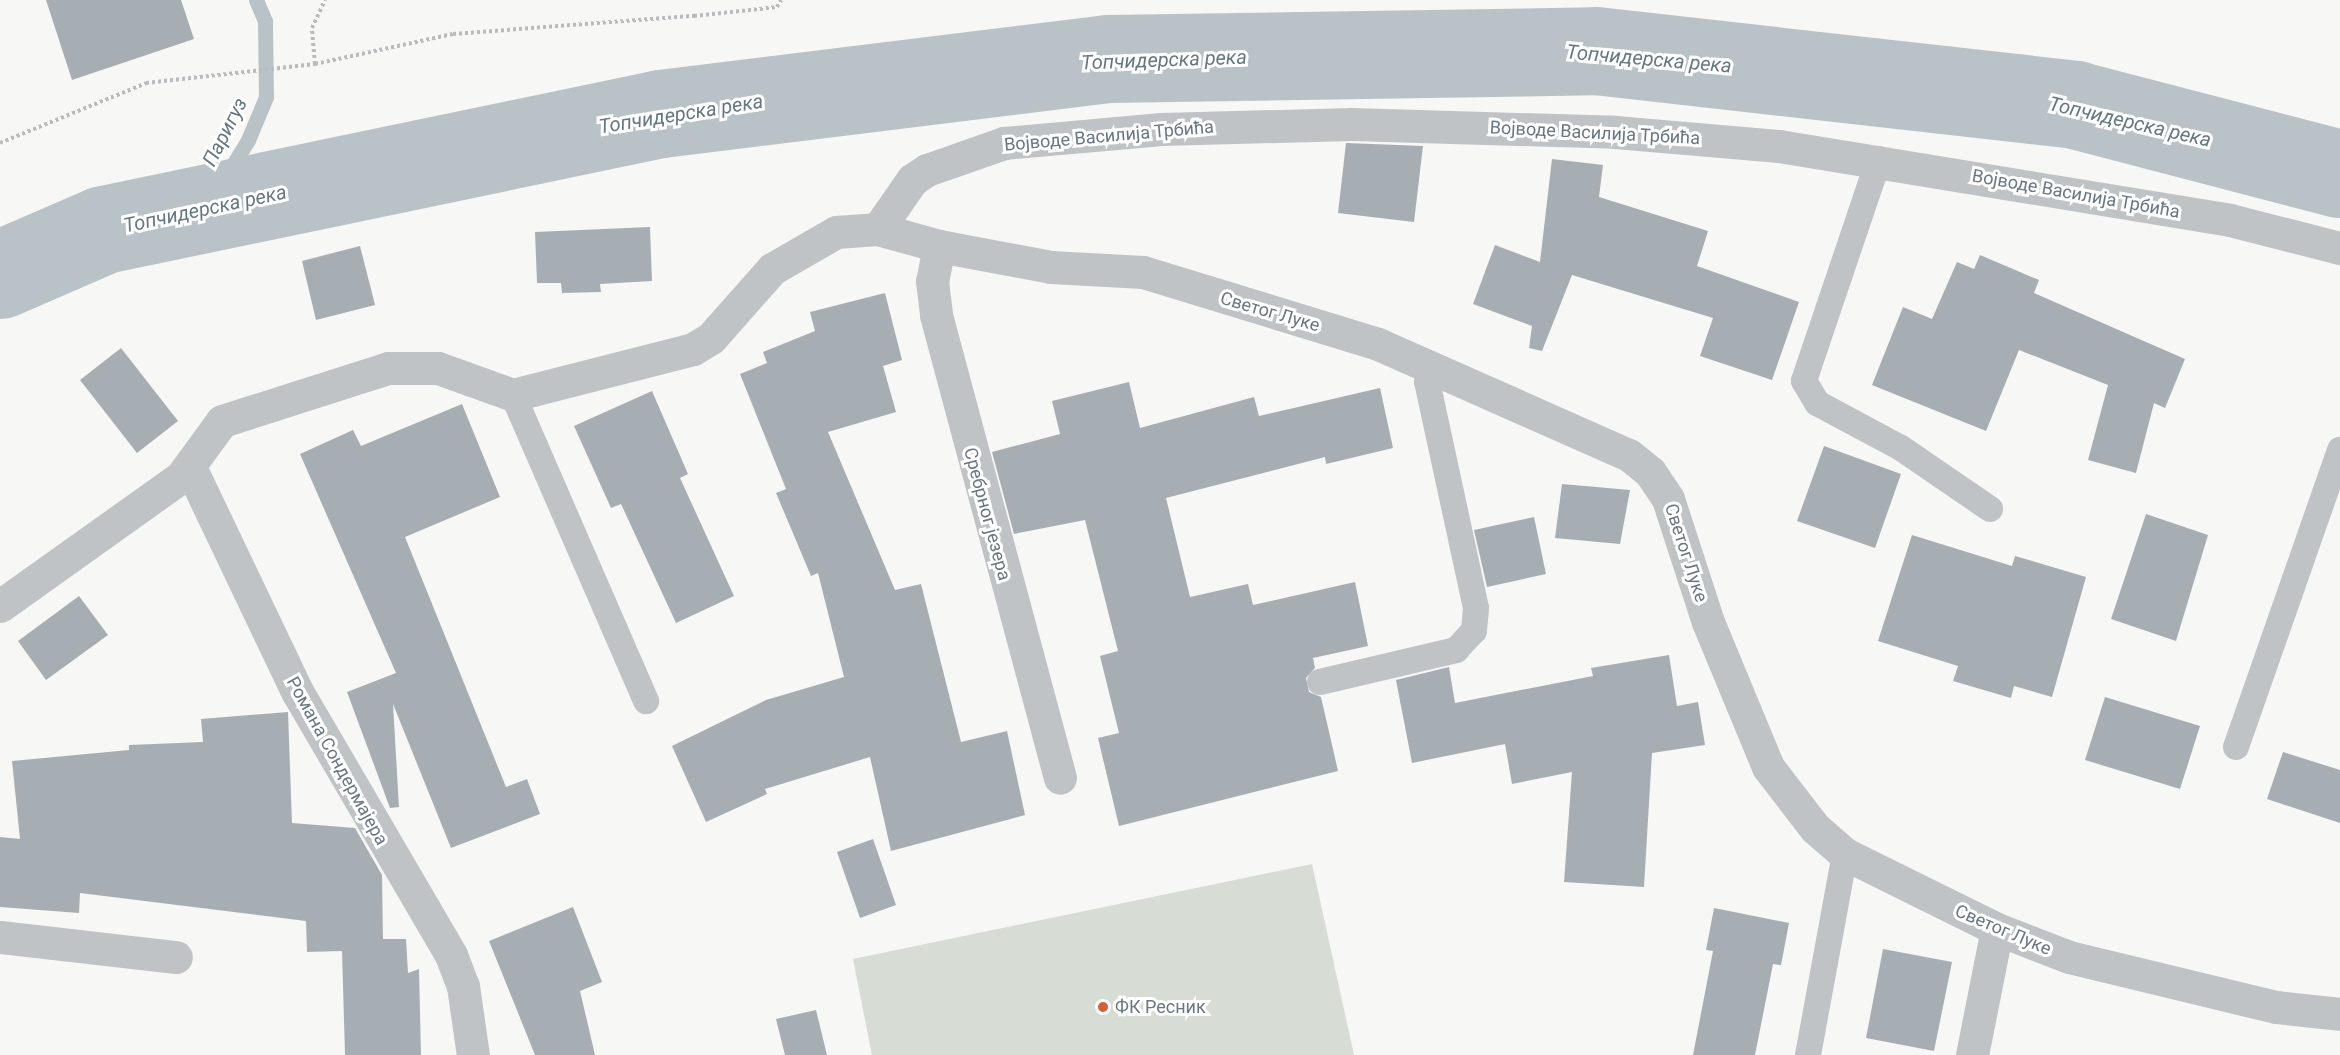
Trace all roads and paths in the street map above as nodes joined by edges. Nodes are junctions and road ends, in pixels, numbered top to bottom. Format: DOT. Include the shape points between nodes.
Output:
graph roads {
  1 [pos="325,0"];
  2 [pos="781,0"];
  3 [pos="315,64"];
  4 [pos="0,143"];
  5 [pos="1879,159"];
  6 [pos="878,229"];
  7 [pos="939,246"];
  8 [pos="2340,248"];
  9 [pos="1430,368"];
  10 [pos="513,395"];
  11 [pos="2340,450"];
  12 [pos="190,467"];
  13 [pos="1990,509"];
  14 [pos="0,606"];
  15 [pos="1320,682"];
  16 [pos="646,701"];
  17 [pos="2236,747"];
  18 [pos="1060,778"];
  19 [pos="1845,854"];
  20 [pos="1996,929"];
  21 [pos="0,937"];
  22 [pos="176,957"];
  23 [pos="2340,1014"];
  24 [pos="474,1055"];
  25 [pos="1808,1055"];
  26 [pos="1972,1055"];
  1 -- 3 [label="path" via="312,28"];
  2 -- 3 [label="path" via="777,8 453,34"];
  3 -- 4 [label="path" via="146,83"];
  5 -- 6 [label="street, Војводе Василија Трбића" via="1615,132 1352,124 1161,129 1004,143 952,158 912,180"];
  5 -- 8 [label="street, Војводе Василија Трбића" via="2230,220"];
  5 -- 13 [label="lane" via="1804,381 1817,404 1901,448"];
  6 -- 7 [label="street, Светог Луке"];
  6 -- 10 [label="street" via="836,232 790,255 755,284 711,338 693,349"];
  7 -- 9 [label="street, Светог Луке" via="1051,267 1143,272 1378,344"];
  7 -- 18 [label="street, Сребрног језера" via="932,281 936,315"];
  9 -- 15 [label="lane" via="1427,382 1476,608 1474,632 1456,650"];
  9 -- 19 [label="street, Светог Луке" via="1629,455 1650,472 1668,499 1708,622 1768,767 1815,828"];
  10 -- 12 [label="street" via="438,368 388,368 222,421"];
  10 -- 16 [label="lane"];
  11 -- 17 [label="lane"];
  12 -- 14 [label="street"];
  12 -- 24 [label="street, Романа Сондермајера" via="297,693 451,956 463,986"];
  19 -- 20 [label="street, Светог Луке"];
  19 -- 25 [label="lane"];
  20 -- 23 [label="street, Светог Луке" via="2099,966 2276,1007"];
  20 -- 26 [label="street"];
  21 -- 22 [label="street"];
}
